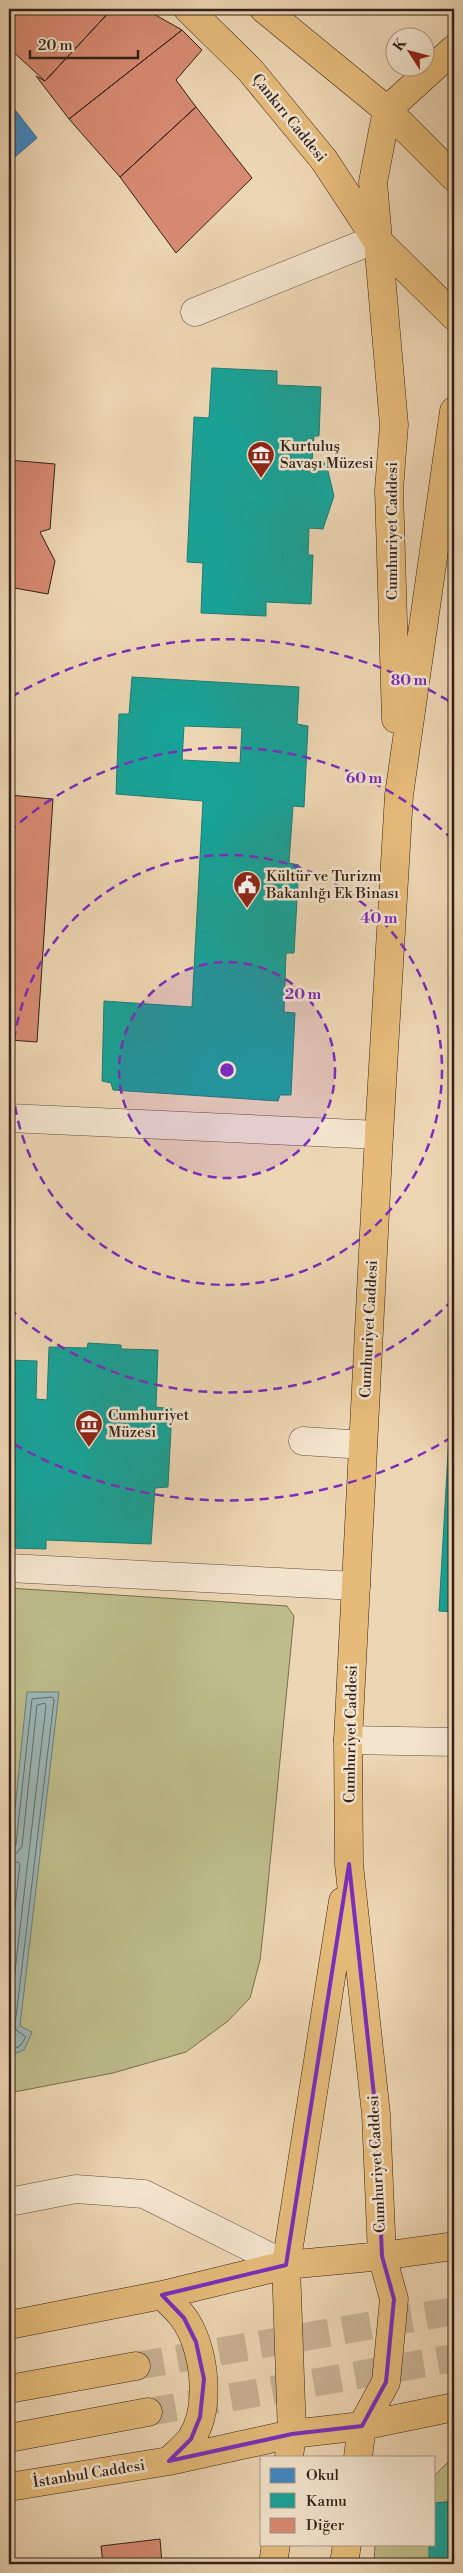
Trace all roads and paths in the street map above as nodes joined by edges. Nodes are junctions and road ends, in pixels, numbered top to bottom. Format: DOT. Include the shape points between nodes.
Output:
graph roads {
  1 [pos="188,9"];
  2 [pos="264,9"];
  3 [pos="454,49"];
  4 [pos="387,110"];
  5 [pos="454,177"];
  6 [pos="376,239"];
  7 [pos="195,312"];
  8 [pos="454,316"];
  9 [pos="454,411"];
  10 [pos="399,795"];
  11 [pos="9,1118"];
  12 [pos="378,1135"];
  13 [pos="303,1441"];
  14 [pos="363,1445"];
  15 [pos="9,1568"];
  16 [pos="356,1586"];
  17 [pos="348,1740"];
  18 [pos="454,1742"];
  19 [pos="349,1864"];
  20 [pos="9,2202"];
  21 [pos="454,2246"];
  22 [pos="382,2256"];
  23 [pos="286,2265"];
  24 [pos="162,2295"];
  25 [pos="9,2325"];
  26 [pos="136,2366"];
  27 [pos="9,2389"];
  28 [pos="454,2407"];
  29 [pos="148,2412"];
  30 [pos="362,2426"];
  31 [pos="9,2438"];
  32 [pos="290,2446"];
  33 [pos="358,2456"];
  34 [pos="169,2461"];
  35 [pos="9,2487"];
  36 [pos="276,2546"];
  37 [pos="347,2546"];
  38 [pos="273,2564"];
  39 [pos="344,2564"];
  1 -- 6 [label="main road, Çankırı Caddesi" via="262,84 324,160"];
  2 -- 4 [label="main road"];
  3 -- 4 [label="main road"];
  4 -- 5 [label="main road"];
  4 -- 6 [label="main road, Cumhuriyet Caddesi" via="373,182"];
  6 -- 7 [label="street"];
  6 -- 8 [label="main road, Çankırı Caddesi"];
  6 -- 10 [label="main road, Cumhuriyet Caddesi" via="394,425 389,490"];
  9 -- 10 [label="main road, Cumhuriyet Caddesi"];
  10 -- 12 [label="main road, Cumhuriyet Caddesi"];
  11 -- 12 [label="street"];
  12 -- 14 [label="main road, Cumhuriyet Caddesi"];
  13 -- 14 [label="street"];
  14 -- 16 [label="main road, Cumhuriyet Caddesi"];
  15 -- 16 [label="street"];
  16 -- 17 [label="main road, Cumhuriyet Caddesi"];
  17 -- 18 [label="street"];
  17 -- 19 [label="main road, Cumhuriyet Caddesi"];
  19 -- 22 [label="main road, Cumhuriyet Caddesi" via="376,2114"];
  19 -- 23 [label="main road, Cumhuriyet Caddesi"];
  20 -- 23 [label="street" via="76,2189 144,2194"];
  21 -- 22 [label="main road"];
  22 -- 23 [label="main road"];
  22 -- 30 [label="main road, Cumhuriyet Caddesi" via="394,2299 386,2382"];
  23 -- 24 [label="main road"];
  23 -- 32 [label="main road, Cumhuriyet Caddesi"];
  24 -- 25 [label="main road"];
  24 -- 34 [label="main road" via="184,2318 196,2342 204,2379 200,2417 191,2439"];
  26 -- 27 [label="main road"];
  28 -- 30 [label="main road, İstanbul Caddesi"];
  29 -- 31 [label="main road"];
  30 -- 32 [label="main road, İstanbul Caddesi"];
  30 -- 33 [label="main road, Cumhuriyet Caddesi"];
  32 -- 34 [label="main road, İstanbul Caddesi"];
  34 -- 35 [label="main road, İstanbul Caddesi"];
  36 -- 38 [label="main road"];
  37 -- 39 [label="main road"];
}
